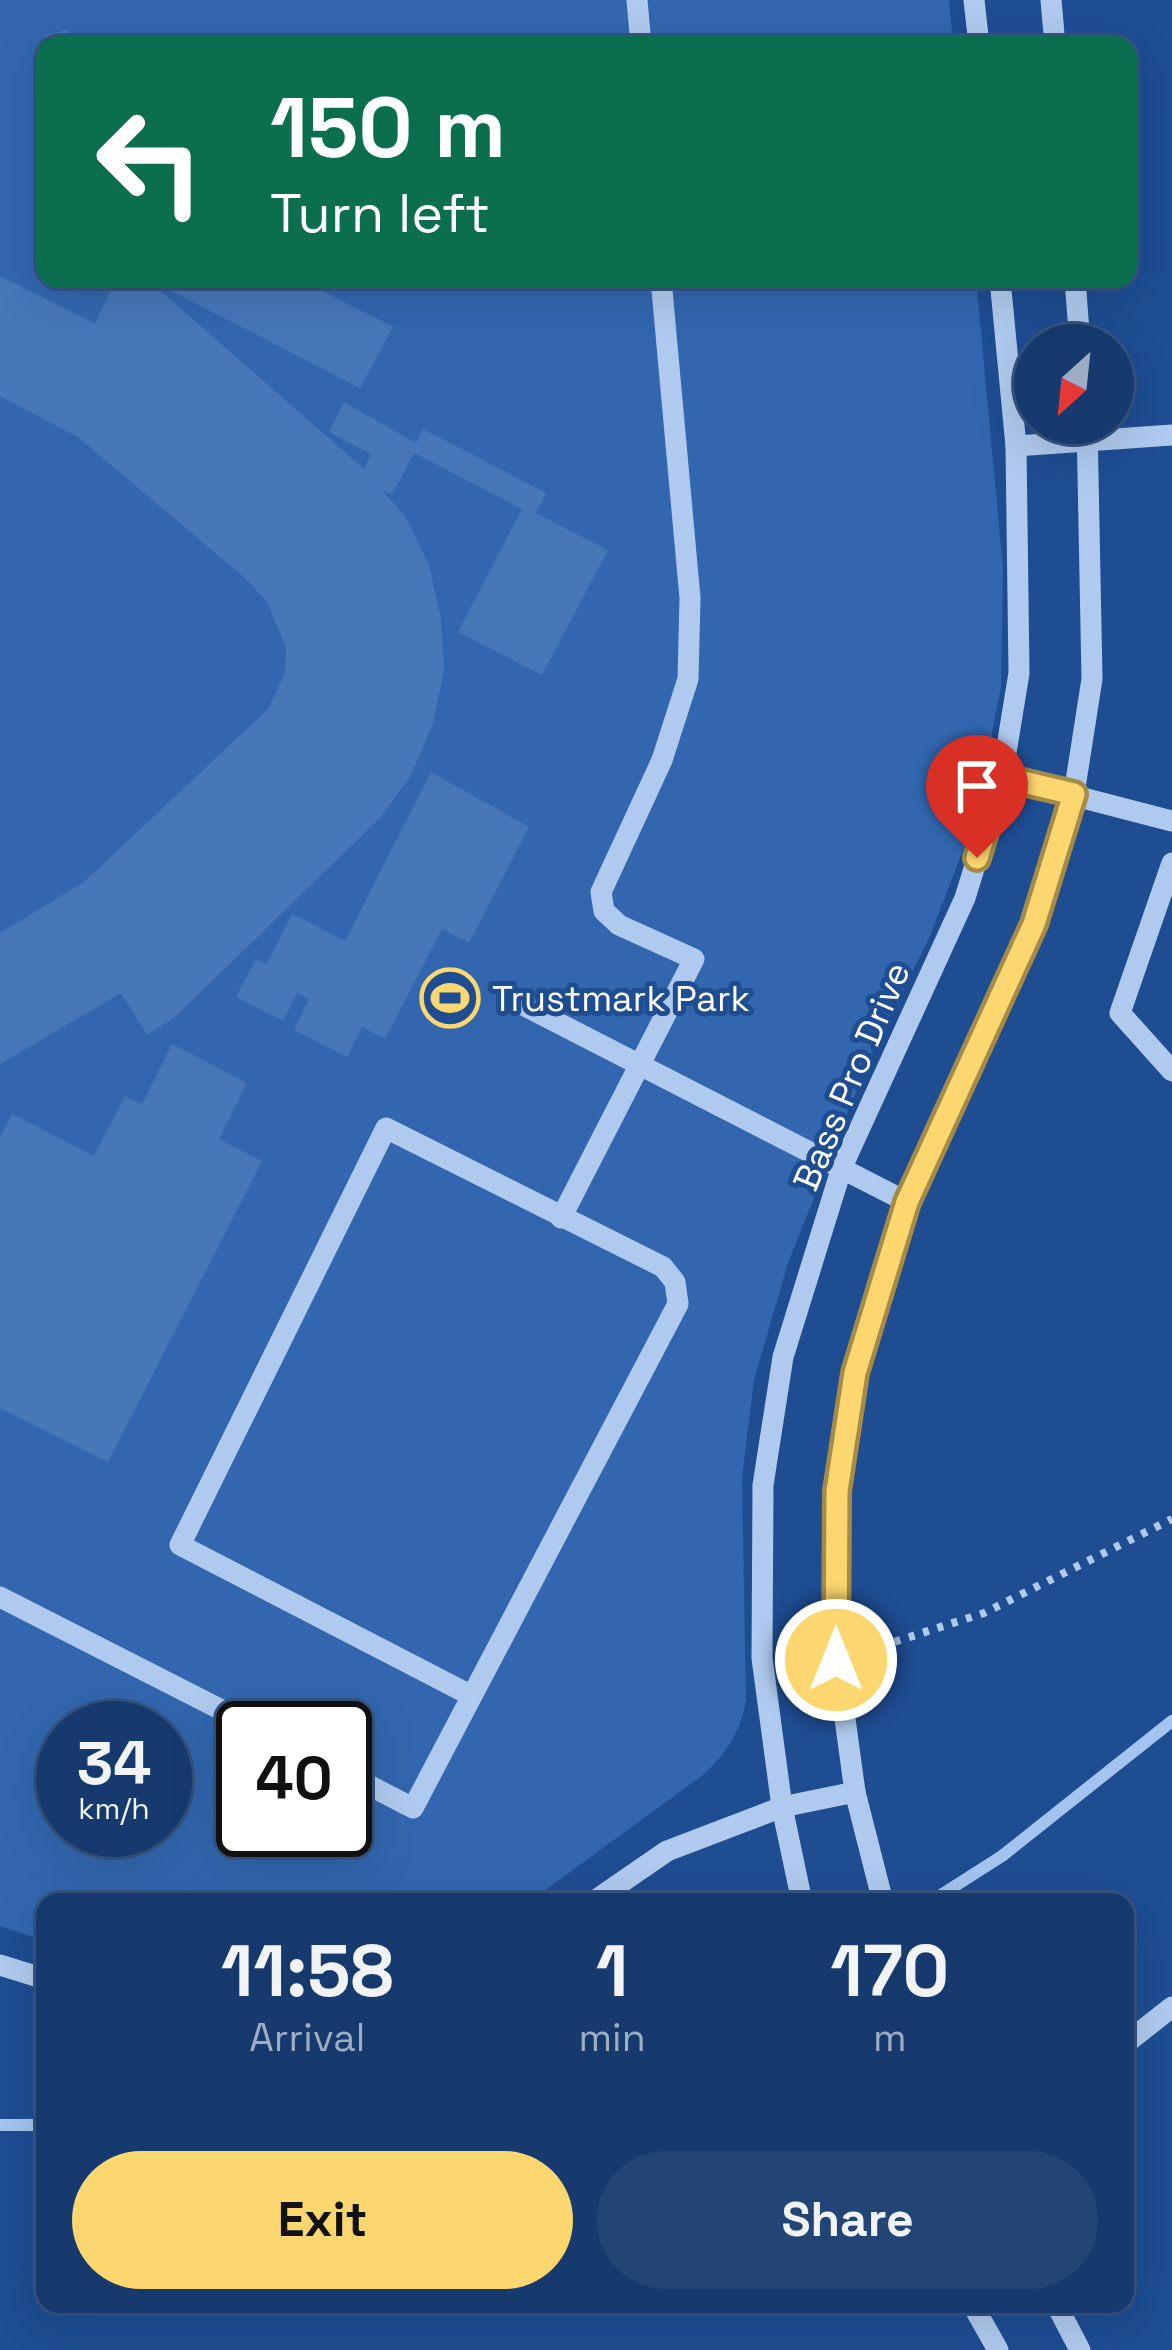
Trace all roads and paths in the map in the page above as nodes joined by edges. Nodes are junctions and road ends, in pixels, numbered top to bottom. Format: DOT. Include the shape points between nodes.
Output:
graph roads {
  1 [pos="637,0"];
  2 [pos="974,0"];
  3 [pos="1051,0"];
  4 [pos="640,36"];
  5 [pos="978,36"];
  6 [pos="1053,36"];
  7 [pos="663,288"];
  8 [pos="1001,288"];
  9 [pos="1076,288"];
  10 [pos="1078,324"];
  11 [pos="1134,434"];
  12 [pos="1172,434"];
  13 [pos="1027,444"];
  14 [pos="1088,444"];
  15 [pos="1016,446"];
  16 [pos="1002,777"];
  17 [pos="1074,794"];
  18 [pos="1172,821"];
  19 [pos="1172,863"];
  20 [pos="525,1006"];
  21 [pos="640,1064"];
  22 [pos="1172,1071"];
  23 [pos="842,1168"];
  24 [pos="907,1202"];
  25 [pos="561,1218"];
  26 [pos="1172,1519"];
  27 [pos="0,1598"];
  28 [pos="836,1660"];
  29 [pos="472,1696"];
  30 [pos="216,1707"];
  31 [pos="372,1787"];
  32 [pos="855,1792"];
  33 [pos="782,1807"];
  34 [pos="606,1893"];
  35 [pos="800,1893"];
  36 [pos="881,1893"];
  37 [pos="0,1965"];
  38 [pos="36,1976"];
  39 [pos="1172,2008"];
  40 [pos="1134,2037"];
  41 [pos="977,2313"];
  42 [pos="1061,2313"];
  43 [pos="998,2350"];
  44 [pos="1080,2350"];
  1 -- 4 [label="street"];
  2 -- 5 [label="street"];
  3 -- 6 [label="street"];
  7 -- 21 [label="street" via="689,598 688,679 662,760 602,892 604,911 619,925 694,959"];
  8 -- 15 [label="street, Bass Pro Drive"];
  9 -- 10 [label="street"];
  11 -- 12 [label="street"];
  13 -- 15 [label="street"];
  14 -- 17 [label="street" via="1092,679"];
  15 -- 16 [label="street, Bass Pro Drive" via="1019,673"];
  16 -- 17 [label="street"];
  16 -- 23 [label="street, Bass Pro Drive" via="965,898"];
  17 -- 18 [label="street"];
  17 -- 24 [label="street" via="1034,924"];
  19 -- 22 [label="street" via="1120,1013"];
  20 -- 21 [label="street"];
  21 -- 23 [label="street"];
  21 -- 25 [label="street"];
  23 -- 24 [label="street"];
  23 -- 33 [label="street, Bass Pro Drive" via="783,1357 764,1484 762,1658"];
  24 -- 28 [label="street" via="855,1373 840,1467"];
  25 -- 29 [label="street" via="663,1267 678,1304"];
  25 -- 29 [label="street" via="386,1128 180,1545"];
  26 -- 28 [label="path" via="984,1613"];
  27 -- 30 [label="street"];
  28 -- 32 [label="street"];
  29 -- 31 [label="street" via="413,1808"];
  32 -- 33 [label="street"];
  32 -- 36 [label="street"];
  33 -- 34 [label="street" via="667,1851"];
  33 -- 35 [label="street, Bass Pro Drive"];
  37 -- 38 [label="street"];
  39 -- 40 [label="street"];
  41 -- 43 [label="street"];
  42 -- 44 [label="street"];
}
